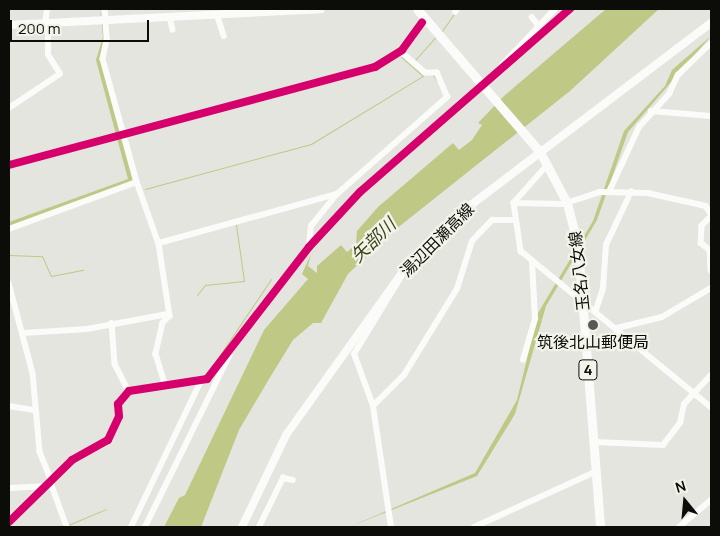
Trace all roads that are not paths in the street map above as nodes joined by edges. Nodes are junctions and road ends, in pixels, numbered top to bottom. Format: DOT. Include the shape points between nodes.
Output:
graph roads {
  1 [pos="47,9"];
  2 [pos="104,9"];
  3 [pos="321,9"];
  4 [pos="417,9"];
  5 [pos="554,9"];
  6 [pos="570,9"];
  7 [pos="187,12"];
  8 [pos="217,14"];
  9 [pos="170,17"];
  10 [pos="532,17"];
  11 [pos="104,20"];
  12 [pos="422,22"];
  13 [pos="711,23"];
  14 [pos="47,24"];
  15 [pos="9,25"];
  16 [pos="539,26"];
  17 [pos="173,30"];
  18 [pos="224,36"];
  19 [pos="711,43"];
  20 [pos="400,52"];
  21 [pos="492,77"];
  22 [pos="484,86"];
  23 [pos="9,108"];
  24 [pos="651,112"];
  25 [pos="711,116"];
  26 [pos="120,135"];
  27 [pos="539,150"];
  28 [pos="9,165"];
  29 [pos="548,165"];
  30 [pos="137,182"];
  31 [pos="604,192"];
  32 [pos="631,192"];
  33 [pos="337,194"];
  34 [pos="514,203"];
  35 [pos="567,203"];
  36 [pos="711,216"];
  37 [pos="514,220"];
  38 [pos="9,229"];
  39 [pos="159,243"];
  40 [pos="309,247"];
  41 [pos="710,259"];
  42 [pos="532,261"];
  43 [pos="711,270"];
  44 [pos="402,273"];
  45 [pos="9,283"];
  46 [pos="711,288"];
  47 [pos="581,298"];
  48 [pos="596,310"];
  49 [pos="168,314"];
  50 [pos="112,323"];
  51 [pos="617,328"];
  52 [pos="23,333"];
  53 [pos="232,349"];
  54 [pos="523,360"];
  55 [pos="711,375"];
  56 [pos="201,380"];
  57 [pos="165,383"];
  58 [pos="129,391"];
  59 [pos="695,395"];
  60 [pos="9,406"];
  61 [pos="373,406"];
  62 [pos="711,407"];
  63 [pos="35,410"];
  64 [pos="595,442"];
  65 [pos="595,472"];
  66 [pos="50,480"];
  67 [pos="293,480"];
  68 [pos="44,486"];
  69 [pos="9,488"];
  70 [pos="711,500"];
  71 [pos="9,522"];
  72 [pos="67,527"];
  73 [pos="131,527"];
  74 [pos="145,527"];
  75 [pos="242,527"];
  76 [pos="259,527"];
  77 [pos="391,527"];
  78 [pos="474,527"];
  79 [pos="600,527"];
  80 [pos="679,527"];
  1 -- 14 [label="street"];
  2 -- 11 [label="street"];
  3 -- 8 [label="main road"];
  4 -- 22 [label="main road, 玉名八女線 / 4"];
  5 -- 16 [label="street"];
  6 -- 21 [label="street"];
  7 -- 8 [label="main road"];
  7 -- 9 [label="main road"];
  8 -- 18 [label="street"];
  9 -- 11 [label="main road"];
  9 -- 17 [label="street"];
  10 -- 16 [label="street"];
  11 -- 14 [label="main road"];
  11 -- 26 [label="street" via="103,59"];
  12 -- 20 [label="street"];
  13 -- 27 [label="main road, 湯辺田瀬高線"];
  14 -- 15 [label="main road"];
  14 -- 23 [label="street" via="48,56 60,74 12,100"];
  16 -- 21 [label="street" via="513,49"];
  19 -- 24 [label="street" via="678,75 669,94"];
  20 -- 26 [label="street" via="375,67"];
  20 -- 33 [label="street" via="425,73 437,73 448,97"];
  21 -- 22 [label="street"];
  22 -- 27 [label="main road, 玉名八女線 / 4"];
  22 -- 40 [label="street" via="383,169"];
  24 -- 25 [label="street"];
  24 -- 31 [label="street"];
  26 -- 28 [label="street"];
  26 -- 30 [label="street"];
  27 -- 29 [label="main road, 玉名八女線 / 4"];
  27 -- 44 [label="main road, 湯辺田瀬高線" via="467,208"];
  29 -- 34 [label="street"];
  29 -- 35 [label="main road, 玉名八女線 / 4"];
  30 -- 38 [label="street"];
  30 -- 39 [label="street"];
  31 -- 32 [label="street"];
  31 -- 35 [label="street"];
  32 -- 36 [label="street" via="706,206"];
  32 -- 48 [label="street" via="606,245 603,288"];
  33 -- 39 [label="street"];
  33 -- 40 [label="street" via="311,226"];
  34 -- 35 [label="street"];
  34 -- 37 [label="street"];
  35 -- 47 [label="main road, 玉名八女線 / 4" via="578,246"];
  36 -- 41 [label="street" via="702,226 700,243 710,250"];
  37 -- 42 [label="street" via="521,251"];
  37 -- 61 [label="street" via="492,220 472,241 457,289 404,375"];
  39 -- 49 [label="street"];
  40 -- 53 [label="street"];
  41 -- 43 [label="street"];
  42 -- 47 [label="street"];
  42 -- 54 [label="street" via="534,319"];
  44 -- 61 [label="street" via="354,354"];
  44 -- 75 [label="main road, 湯辺田瀬高線" via="286,435"];
  45 -- 52 [label="street"];
  46 -- 51 [label="street" via="662,317"];
  47 -- 48 [label="street"];
  47 -- 64 [label="main road, 玉名八女線 / 4"];
  48 -- 51 [label="street"];
  49 -- 50 [label="street"];
  49 -- 57 [label="street" via="156,354"];
  50 -- 52 [label="street"];
  50 -- 58 [label="street" via="116,364"];
  51 -- 59 [label="street"];
  52 -- 63 [label="street"];
  53 -- 56 [label="street"];
  53 -- 74 [label="street"];
  55 -- 59 [label="street"];
  56 -- 57 [label="street"];
  56 -- 73 [label="street"];
  57 -- 58 [label="street"];
  58 -- 66 [label="street" via="118,404 119,416 108,440 72,460"];
  59 -- 62 [label="street"];
  59 -- 64 [label="street" via="684,404 680,423 663,445"];
  60 -- 63 [label="street"];
  61 -- 77 [label="street"];
  63 -- 66 [label="street" via="40,452"];
  64 -- 65 [label="main road, 玉名八女線 / 4"];
  65 -- 78 [label="street"];
  65 -- 79 [label="main road, 玉名八女線 / 4"];
  66 -- 68 [label="street"];
  66 -- 72 [label="street"];
  67 -- 76 [label="street" via="283,478"];
  68 -- 69 [label="street"];
  68 -- 71 [label="street"];
  70 -- 80 [label="street"];
}
